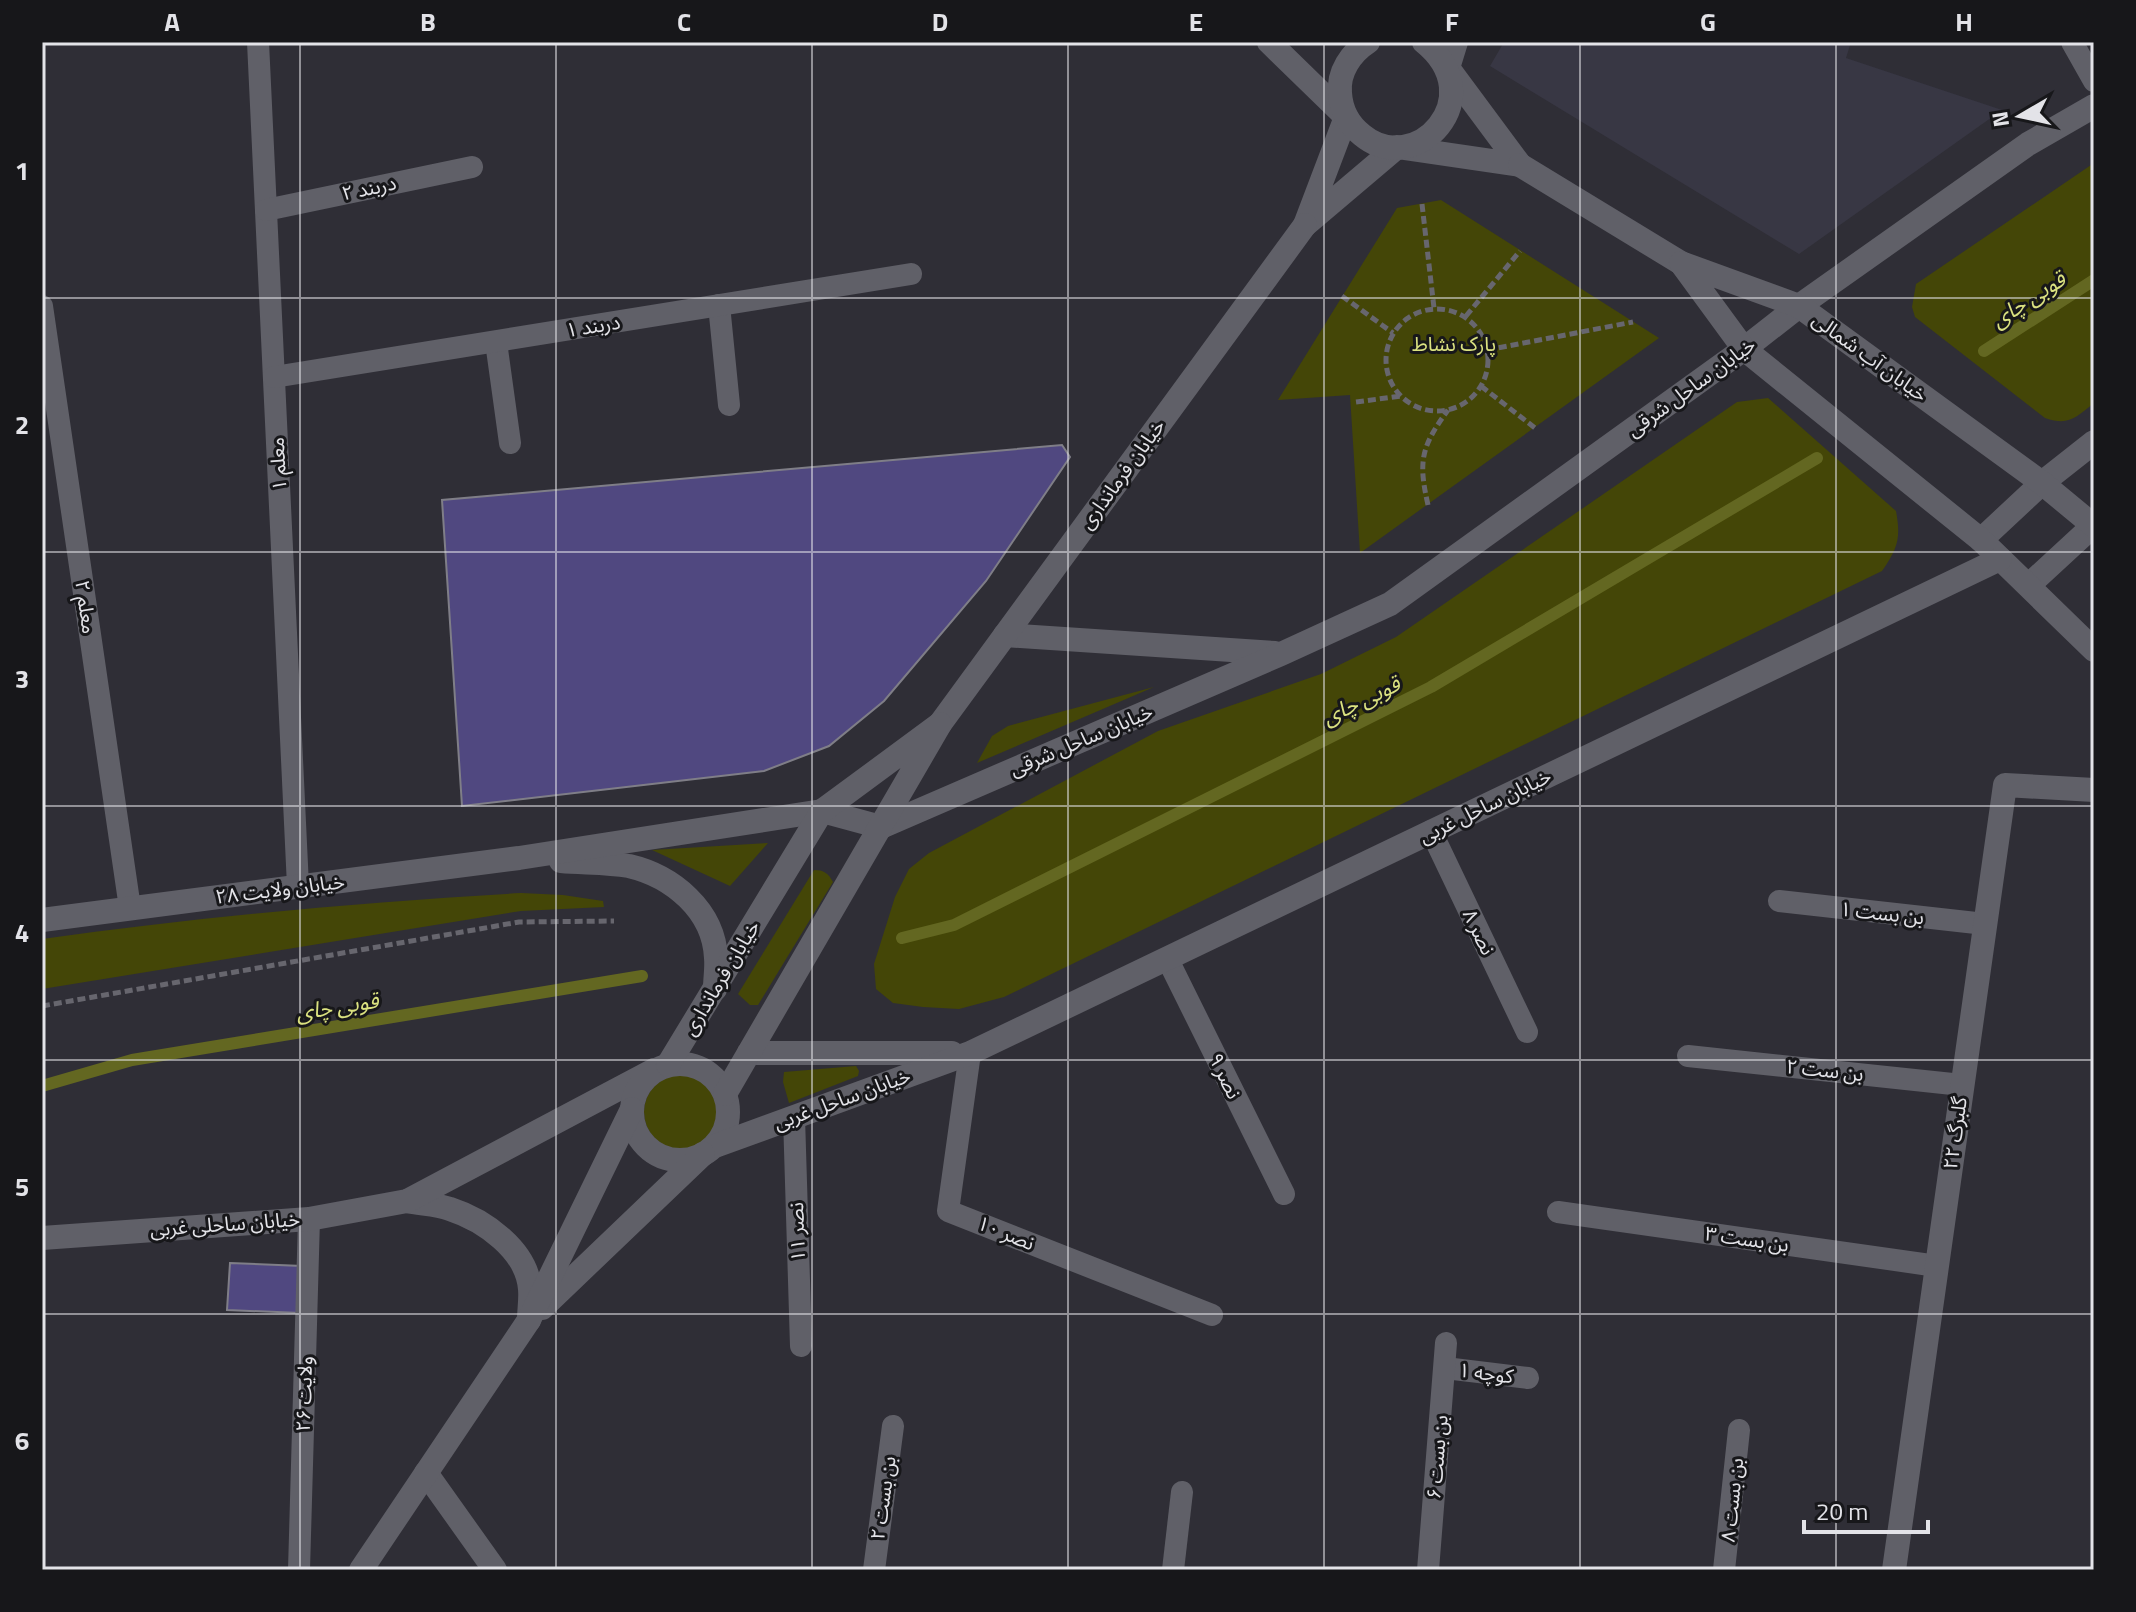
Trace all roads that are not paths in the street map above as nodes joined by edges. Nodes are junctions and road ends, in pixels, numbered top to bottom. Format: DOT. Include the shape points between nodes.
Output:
graph roads {
  1 [pos="258,42"];
  2 [pos="1269,42"];
  3 [pos="1368,42"];
  4 [pos="1424,42"];
  5 [pos="1456,42"];
  6 [pos="2072,42"];
  7 [pos="1448,68"];
  8 [pos="2094,81"];
  9 [pos="2094,106"];
  10 [pos="1346,117"];
  11 [pos="1397,147"];
  12 [pos="1520,165"];
  13 [pos="472,167"];
  14 [pos="266,210"];
  15 [pos="1305,225"];
  16 [pos="1681,263"];
  17 [pos="911,274"];
  18 [pos="719,305"];
  19 [pos="42,306"];
  20 [pos="1799,306"];
  21 [pos="496,342"];
  22 [pos="1744,349"];
  23 [pos="274,377"];
  24 [pos="729,405"];
  25 [pos="2094,442"];
  26 [pos="510,443"];
  27 [pos="2042,483"];
  28 [pos="2094,526"];
  29 [pos="1981,540"];
  30 [pos="2000,559"];
  31 [pos="2029,585"];
  32 [pos="1005,635"];
  33 [pos="2094,650"];
  34 [pos="1281,654"];
  35 [pos="940,724"];
  36 [pos="2094,790"];
  37 [pos="822,811"];
  38 [pos="881,827"];
  39 [pos="1431,831"];
  40 [pos="519,858"];
  41 [pos="298,886"];
  42 [pos="1779,901"];
  43 [pos="130,908"];
  44 [pos="42,920"];
  45 [pos="1985,924"];
  46 [pos="1167,958"];
  47 [pos="715,989"];
  48 [pos="1527,1032"];
  49 [pos="749,1053"];
  50 [pos="970,1053"];
  51 [pos="1688,1056"];
  52 [pos="661,1068"];
  53 [pos="1962,1085"];
  54 [pos="725,1094"];
  55 [pos="632,1109"];
  56 [pos="794,1117"];
  57 [pos="709,1150"];
  58 [pos="1284,1194"];
  59 [pos="407,1201"];
  60 [pos="1558,1212"];
  61 [pos="309,1219"];
  62 [pos="42,1238"];
  63 [pos="1937,1266"];
  64 [pos="1212,1315"];
  65 [pos="529,1320"];
  66 [pos="1446,1343"];
  67 [pos="801,1346"];
  68 [pos="1445,1368"];
  69 [pos="1528,1378"];
  70 [pos="893,1426"];
  71 [pos="1739,1430"];
  72 [pos="426,1473"];
  73 [pos="1182,1492"];
  74 [pos="299,1570"];
  75 [pos="361,1570"];
  76 [pos="495,1570"];
  77 [pos="874,1570"];
  78 [pos="1173,1570"];
  79 [pos="1428,1570"];
  80 [pos="1724,1570"];
  81 [pos="1894,1570"];
  1 -- 14 [label="lane, معلم ۱"];
  2 -- 10 [label="main road"];
  3 -- 10 [label="main road" via="1349,59 1343,73 1339,88"];
  4 -- 7 [label="main road, خیابان آب شمالی"];
  5 -- 7 [label="main road"];
  6 -- 8 [label="lane"];
  7 -- 11 [label="main road, خیابان فرمانداری" via="1451,95 1442,122 1429,136"];
  7 -- 12 [label="main road, خیابان آب شمالی"];
  9 -- 20 [label="main road, خیابان ساحل شرقی" via="2028,144"];
  10 -- 11 [label="main road, خیابان آب شمالی" via="1366,139"];
  10 -- 15 [label="main road, خیابان فرمانداری"];
  11 -- 12 [label="main road, خیابان آب شمالی"];
  11 -- 15 [label="main road, خیابان فرمانداری"];
  12 -- 16 [label="main road, خیابان آب شمالی"];
  13 -- 14 [label="lane, دربند ۲"];
  14 -- 23 [label="lane, معلم ۱"];
  15 -- 32 [label="main road, خیابان فرمانداری"];
  16 -- 20 [label="main road, خیابان آب شمالی"];
  16 -- 22 [label="main road, خیابان آب شمالی"];
  17 -- 18 [label="lane, دربند ۱"];
  18 -- 21 [label="lane, دربند ۱"];
  18 -- 24 [label="lane"];
  19 -- 43 [label="lane, معلم ۲"];
  20 -- 22 [label="main road, خیابان ساحل شرقی"];
  20 -- 27 [label="main road, خیابان آب شمالی"];
  21 -- 23 [label="lane, دربند ۱"];
  21 -- 26 [label="lane"];
  22 -- 29 [label="main road, خیابان آب شمالی"];
  22 -- 34 [label="main road, خیابان ساحل شرقی" via="1390,604"];
  23 -- 41 [label="lane, معلم ۱"];
  25 -- 27 [label="main road"];
  27 -- 28 [label="main road, خیابان آب شمالی"];
  27 -- 29 [label="main road"];
  28 -- 31 [label="main road, خیابان آب شمالی"];
  29 -- 30 [label="main road, خیابان آب شمالی"];
  30 -- 31 [label="main road, خیابان آب شمالی"];
  30 -- 39 [label="main road, خیابان ساحل غربی"];
  31 -- 33 [label="main road, خیابان آب شمالی"];
  32 -- 34 [label="main road, خیابان ساحل شرقی"];
  32 -- 35 [label="main road, خیابان فرمانداری"];
  34 -- 38 [label="main road, خیابان ساحل شرقی"];
  35 -- 37 [label="main road, خیابان فرمانداری"];
  35 -- 38 [label="main road, خیابان فرمانداری"];
  36 -- 45 [label="main road, گلبرگ ۲۲" via="2005,785"];
  37 -- 38 [label="main road"];
  37 -- 40 [label="main road, خیابان ولایت ۲۸"];
  37 -- 47 [label="main road, خیابان فرمانداری"];
  38 -- 49 [label="main road, خیابان فرمانداری"];
  39 -- 46 [label="main road, خیابان ساحل غربی"];
  39 -- 48 [label="lane, نصر ۸"];
  40 -- 41 [label="main road, خیابان ولایت ۲۸"];
  40 -- 47 [label="main road, خیابان ولایت ۲۸" via="628,866 664,878 692,902 712,935"];
  41 -- 43 [label="main road, خیابان ولایت ۲۸"];
  42 -- 45 [label="lane, بن بست ۱"];
  43 -- 44 [label="main road, خیابان ولایت ۲۸"];
  45 -- 53 [label="main road, گلبرگ ۲۲"];
  46 -- 50 [label="main road, خیابان ساحل غربی"];
  46 -- 58 [label="lane, نصر ۹"];
  47 -- 52 [label="main road, خیابان فرمانداری"];
  49 -- 50 [label="main road, خیابان ساحل غربی"];
  49 -- 54 [label="main road, خیابان فرمانداری"];
  50 -- 56 [label="main road, خیابان ساحل غربی"];
  50 -- 64 [label="lane, نصر ۱۰" via="948,1211"];
  51 -- 53 [label="lane, بن ست ۲"];
  52 -- 54 [label="main road" via="696,1066 709,1072"];
  52 -- 55 [label="main road" via="635,1094"];
  52 -- 59 [label="main road, خیابان ساحلی غربی"];
  53 -- 63 [label="main road, گلبرگ ۲۲"];
  54 -- 57 [label="main road" via="728,1122"];
  55 -- 57 [label="main road" via="633,1124 649,1149 675,1160"];
  55 -- 65 [label="main road"];
  56 -- 57 [label="main road, خیابان ساحل غربی"];
  56 -- 67 [label="lane, نصر ۱۱"];
  57 -- 65 [label="main road"];
  59 -- 61 [label="main road, خیابان ساحلی غربی"];
  59 -- 65 [label="main road, خیابان ساحلی غربی" via="449,1208 483,1224 511,1247 530,1286"];
  60 -- 63 [label="lane, بن بست ۳"];
  61 -- 62 [label="main road, خیابان ساحلی غربی"];
  61 -- 74 [label="lane, ولایت ۲۶"];
  63 -- 81 [label="main road, گلبرگ ۲۲"];
  65 -- 72 [label="main road"];
  66 -- 68 [label="lane, بن بست ۶"];
  68 -- 69 [label="lane, کوچه ۱"];
  68 -- 79 [label="lane, بن بست ۶"];
  70 -- 77 [label="lane, بن بست ۲"];
  71 -- 80 [label="lane, بن بست ۸"];
  72 -- 75 [label="main road"];
  72 -- 76 [label="main road"];
  73 -- 78 [label="lane"];
}
